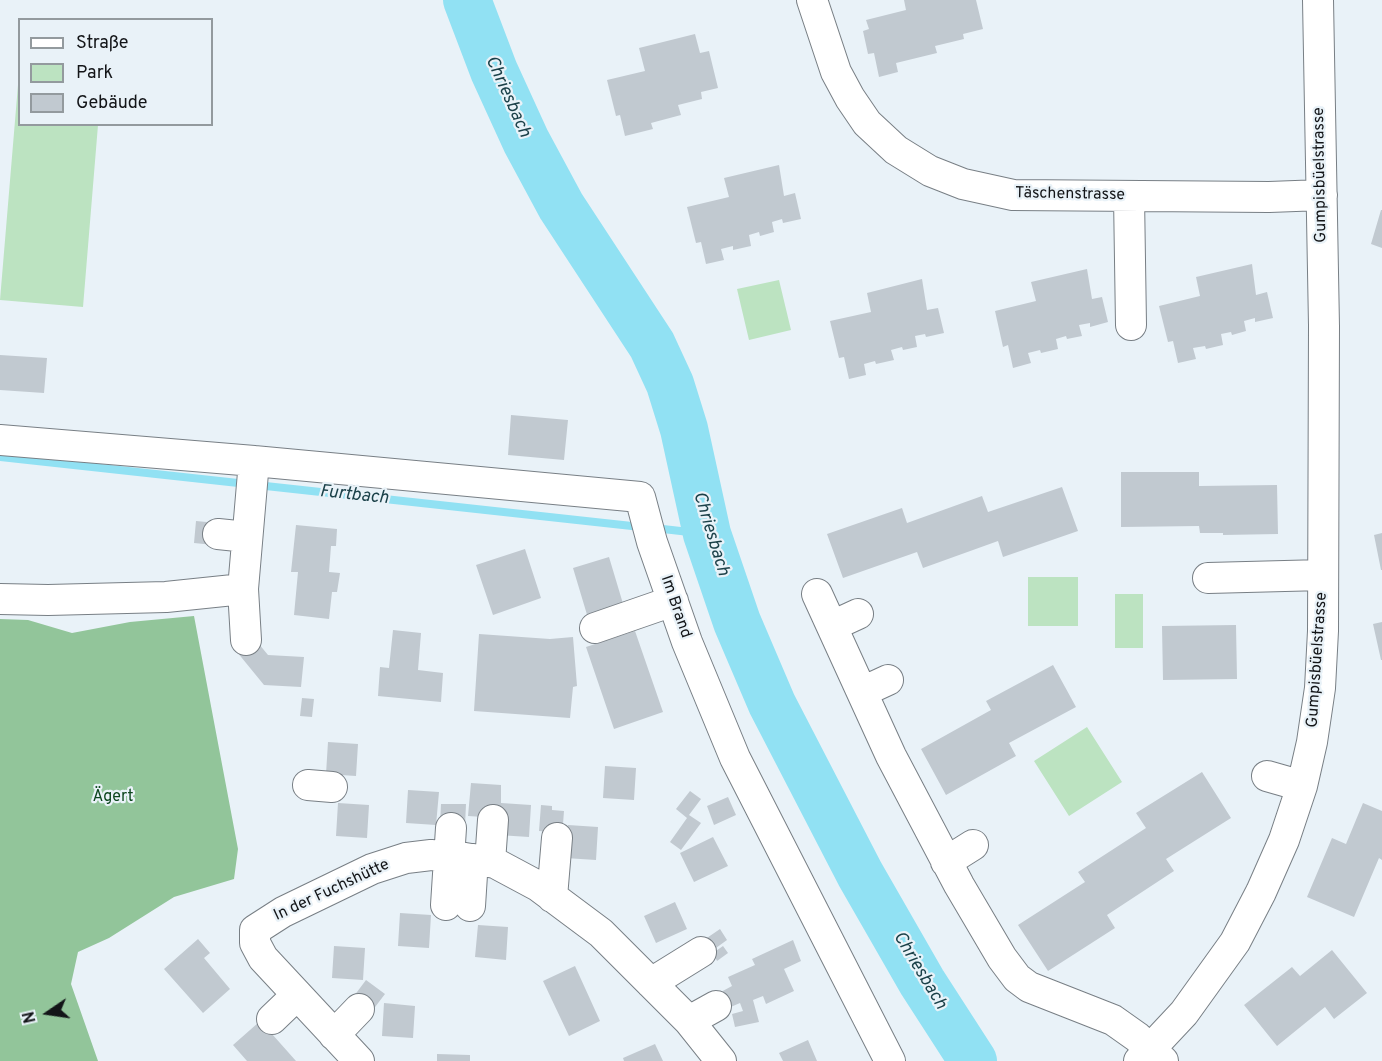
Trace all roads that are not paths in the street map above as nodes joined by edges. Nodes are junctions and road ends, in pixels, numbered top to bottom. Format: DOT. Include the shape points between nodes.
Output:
graph roads {
  1 [pos="812,0"];
  2 [pos="1317,0"];
  3 [pos="1322,195"];
  4 [pos="1129,196"];
  5 [pos="1131,325"];
  6 [pos="0,440"];
  7 [pos="254,465"];
  8 [pos="218,534"];
  9 [pos="247,537"];
  10 [pos="1323,575"];
  11 [pos="1208,578"];
  12 [pos="243,589"];
  13 [pos="817,594"];
  14 [pos="0,599"];
  15 [pos="673,602"];
  16 [pos="595,628"];
  17 [pos="246,640"];
  18 [pos="1267,776"];
  19 [pos="1302,786"];
  20 [pos="493,820"];
  21 [pos="551,835"];
  22 [pos="973,845"];
  23 [pos="466,852"];
  24 [pos="946,862"];
  25 [pos="545,891"];
  26 [pos="458,906"];
  27 [pos="700,951"];
  28 [pos="651,983"];
  29 [pos="297,995"];
  30 [pos="716,1006"];
  31 [pos="359,1009"];
  32 [pos="273,1019"];
  33 [pos="689,1022"];
  34 [pos="334,1035"];
  35 [pos="1151,1057"];
  36 [pos="358,1061"];
  37 [pos="721,1061"];
  38 [pos="890,1061"];
  1 -- 4 [label="street, Täschenstrasse" via="836,72 850,98 867,123 913,161 963,184 1013,195"];
  2 -- 3 [label="street, Gumpisbüelstrasse"];
  3 -- 4 [label="street, Täschenstrasse"];
  3 -- 10 [label="street, Gumpisbüelstrasse"];
  4 -- 5 [label="street"];
  6 -- 7 [label="street"];
  7 -- 9 [label="street"];
  7 -- 15 [label="street, Im Brand" via="640,497"];
  8 -- 9 [label="street"];
  9 -- 12 [label="street"];
  10 -- 11 [label="street"];
  10 -- 19 [label="street, Gumpisbüelstrasse" via="1320,688"];
  12 -- 14 [label="street" via="166,597"];
  12 -- 17 [label="street"];
  13 -- 24 [label="street, Gumpisbüelstrasse" via="845,620 875,686 891,756"];
  15 -- 16 [label="street"];
  15 -- 38 [label="street, Im Brand" via="735,758"];
  18 -- 19 [label="street"];
  19 -- 35 [label="street, Gumpisbüelstrasse" via="1284,840 1235,942"];
  20 -- 23 [label="street"];
  21 -- 25 [label="street"];
  22 -- 24 [label="street"];
  23 -- 25 [label="street, In der Fuchshütte"];
  23 -- 26 [label="street"];
  23 -- 29 [label="street, In der Fuchshütte" via="406,858 372,869 283,912 255,930 255,943 263,958"];
  24 -- 35 [label="street, Gumpisbüelstrasse" via="1017,978 1043,993 1113,1020"];
  25 -- 28 [label="street, In der Fuchshütte" via="601,933"];
  27 -- 28 [label="street"];
  28 -- 33 [label="street, In der Fuchshütte"];
  29 -- 32 [label="street"];
  29 -- 34 [label="street, In der Fuchshütte"];
  30 -- 33 [label="street"];
  31 -- 34 [label="street"];
  33 -- 37 [label="street, In der Fuchshütte"];
  34 -- 36 [label="street, In der Fuchshütte"];
}
